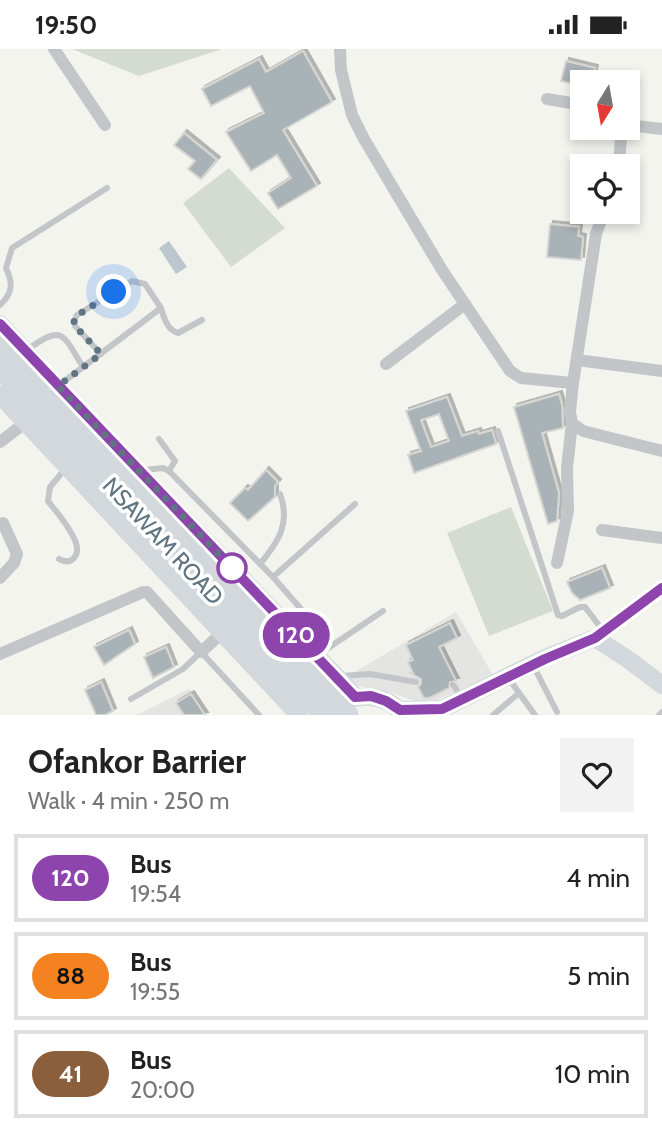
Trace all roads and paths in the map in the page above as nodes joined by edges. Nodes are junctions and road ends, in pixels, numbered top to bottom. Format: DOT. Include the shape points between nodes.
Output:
graph roads {
  1 [pos="54,49"];
  2 [pos="338,50"];
  3 [pos="547,99"];
  4 [pos="570,103"];
  5 [pos="105,125"];
  6 [pos="640,126"];
  7 [pos="662,129"];
  8 [pos="107,188"];
  9 [pos="600,224"];
  10 [pos="465,304"];
  11 [pos="0,305"];
  12 [pos="160,308"];
  13 [pos="202,320"];
  14 [pos="0,324"];
  15 [pos="0,342"];
  16 [pos="25,351"];
  17 [pos="101,354"];
  18 [pos="577,360"];
  19 [pos="386,364"];
  20 [pos="0,367"];
  21 [pos="83,367"];
  22 [pos="662,371"];
  23 [pos="573,383"];
  24 [pos="42,388"];
  25 [pos="0,395"];
  26 [pos="26,422"];
  27 [pos="572,423"];
  28 [pos="498,431"];
  29 [pos="159,439"];
  30 [pos="0,442"];
  31 [pos="662,451"];
  32 [pos="67,467"];
  33 [pos="169,471"];
  34 [pos="139,472"];
  35 [pos="280,495"];
  36 [pos="355,504"];
  37 [pos="3,523"];
  38 [pos="602,530"];
  39 [pos="662,538"];
  40 [pos="60,559"];
  41 [pos="557,563"];
  42 [pos="260,564"];
  43 [pos="273,577"];
  44 [pos="0,578"];
  45 [pos="662,588"];
  46 [pos="383,611"];
  47 [pos="292,631"];
  48 [pos="222,633"];
  49 [pos="599,635"];
  50 [pos="201,652"];
  51 [pos="0,654"];
  52 [pos="316,656"];
  53 [pos="533,665"];
  54 [pos="335,676"];
  55 [pos="508,677"];
  56 [pos="416,682"];
  57 [pos="662,685"];
  58 [pos="519,693"];
  59 [pos="131,699"];
  60 [pos="351,706"];
  61 [pos="442,708"];
  62 [pos="557,712"];
  63 [pos="401,713"];
  64 [pos="259,715"];
  65 [pos="299,715"];
  66 [pos="325,715"];
  67 [pos="493,715"];
  68 [pos="535,715"];
  1 -- 5 [label="street"];
  2 -- 10 [label="street" via="352,115 364,139"];
  3 -- 4 [label="street"];
  6 -- 7 [label="street"];
  8 -- 11 [label="lane" via="12,248 6,268 12,280 9,297"];
  9 -- 18 [label="street"];
  10 -- 19 [label="street"];
  10 -- 23 [label="street" via="510,371 521,379"];
  12 -- 13 [label="lane" via="175,333"];
  12 -- 17 [label="lane"];
  12 -- 17 [label="lane" via="145,284 132,281 78,315 75,326"];
  14 -- 16 [label="main road"];
  15 -- 24 [label="highway, NSAWAM ROAD"];
  16 -- 21 [label="lane" via="49,334 57,334"];
  16 -- 24 [label="main road"];
  17 -- 21 [label="lane"];
  18 -- 22 [label="street"];
  18 -- 23 [label="street"];
  20 -- 24 [label="highway, NSAWAM ROAD"];
  21 -- 24 [label="lane"];
  23 -- 27 [label="street"];
  24 -- 34 [label="main road"];
  24 -- 60 [label="highway, NSAWAM ROAD"];
  24 -- 66 [label="highway, NSAWAM ROAD"];
  25 -- 26 [label="main road"];
  26 -- 30 [label="street"];
  26 -- 32 [label="main road"];
  27 -- 31 [label="street" via="583,431"];
  27 -- 41 [label="street" via="568,518"];
  28 -- 49 [label="lane" via="558,615 585,607"];
  29 -- 33 [label="lane" via="175,461"];
  32 -- 40 [label="lane" via="55,480 48,501 78,549 72,561"];
  32 -- 48 [label="main road"];
  33 -- 34 [label="lane" via="155,467"];
  33 -- 42 [label="lane"];
  34 -- 47 [label="main road"];
  35 -- 42 [label="lane" via="284,504 281,535"];
  36 -- 43 [label="lane"];
  37 -- 44 [label="street" via="17,554"];
  38 -- 39 [label="street"];
  42 -- 43 [label="lane"];
  43 -- 47 [label="lane" via="302,609"];
  45 -- 49 [label="street"];
  46 -- 52 [label="lane"];
  47 -- 52 [label="main road"];
  48 -- 50 [label="street"];
  48 -- 65 [label="main road"];
  49 -- 53 [label="main road"];
  49 -- 57 [label="main road"];
  50 -- 51 [label="street" via="143,591"];
  50 -- 59 [label="lane" via="183,669"];
  50 -- 64 [label="lane"];
  52 -- 54 [label="main road"];
  53 -- 55 [label="main road"];
  53 -- 62 [label="lane"];
  54 -- 56 [label="lane" via="370,674"];
  54 -- 60 [label="main road"];
  55 -- 58 [label="lane"];
  55 -- 61 [label="main road" via="458,693"];
  58 -- 67 [label="lane"];
  58 -- 68 [label="lane"];
  60 -- 63 [label="main road" via="371,696"];
  60 -- 66 [label="main road" via="338,703"];
  61 -- 63 [label="main road"];
}
